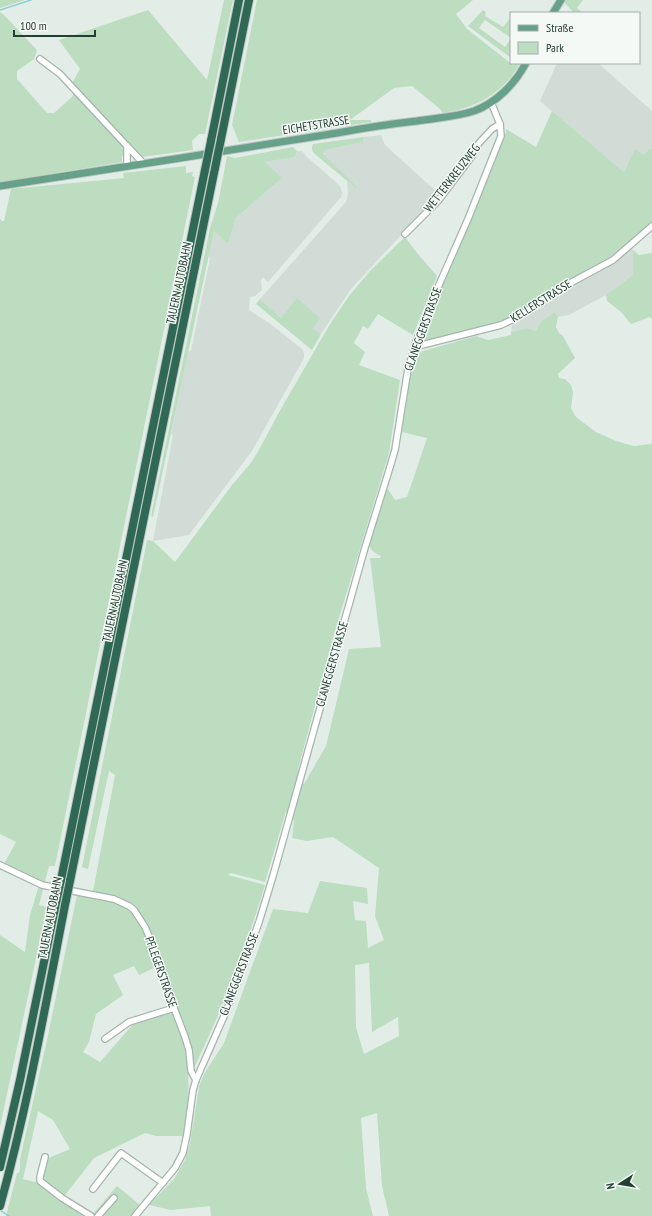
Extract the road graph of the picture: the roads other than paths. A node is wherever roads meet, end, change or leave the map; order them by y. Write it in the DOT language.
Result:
graph roads {
  1 [pos="239,0"];
  2 [pos="249,0"];
  3 [pos="561,0"];
  4 [pos="554,12"];
  5 [pos="40,59"];
  6 [pos="526,64"];
  7 [pos="492,102"];
  8 [pos="500,124"];
  9 [pos="127,146"];
  10 [pos="143,163"];
  11 [pos="127,166"];
  12 [pos="0,186"];
  13 [pos="652,226"];
  14 [pos="405,234"];
  15 [pos="416,342"];
  16 [pos="0,865"];
  17 [pos="174,1008"];
  18 [pos="106,1039"];
  19 [pos="196,1080"];
  20 [pos="45,1157"];
  21 [pos="0,1167"];
  22 [pos="163,1183"];
  23 [pos="94,1189"];
  24 [pos="114,1198"];
  25 [pos="0,1204"];
  26 [pos="91,1216"];
  27 [pos="98,1216"];
  28 [pos="135,1216"];
  1 -- 21 [label="highway, TAUERN AUTOBAHN, bridge"];
  2 -- 25 [label="highway, TAUERN AUTOBAHN, bridge"];
  3 -- 4 [label="main road"];
  5 -- 9 [label="street"];
  6 -- 7 [label="main road, EICHETSTRASSE"];
  7 -- 8 [label="street, GLANEGGERSTRASSE"];
  7 -- 10 [label="main road, EICHETSTRASSE"];
  8 -- 14 [label="street, WETTERKREUZWEG"];
  8 -- 15 [label="street, GLANEGGERSTRASSE"];
  9 -- 10 [label="street"];
  9 -- 11 [label="street"];
  10 -- 11 [label="main road, EICHETSTRASSE"];
  11 -- 12 [label="main road, EICHETSTRASSE"];
  13 -- 15 [label="street, KELLERSTRASSE"];
  15 -- 19 [label="street, GLANEGGERSTRASSE"];
  16 -- 17 [label="street, PFLEGERSTRASSE"];
  17 -- 18 [label="street"];
  17 -- 19 [label="street, PFLEGERSTRASSE"];
  19 -- 22 [label="street, GLANEGGERSTRASSE"];
  20 -- 26 [label="street"];
  22 -- 23 [label="street"];
  22 -- 28 [label="street, GLANEGGERSTRASSE"];
  24 -- 27 [label="street"];
}
